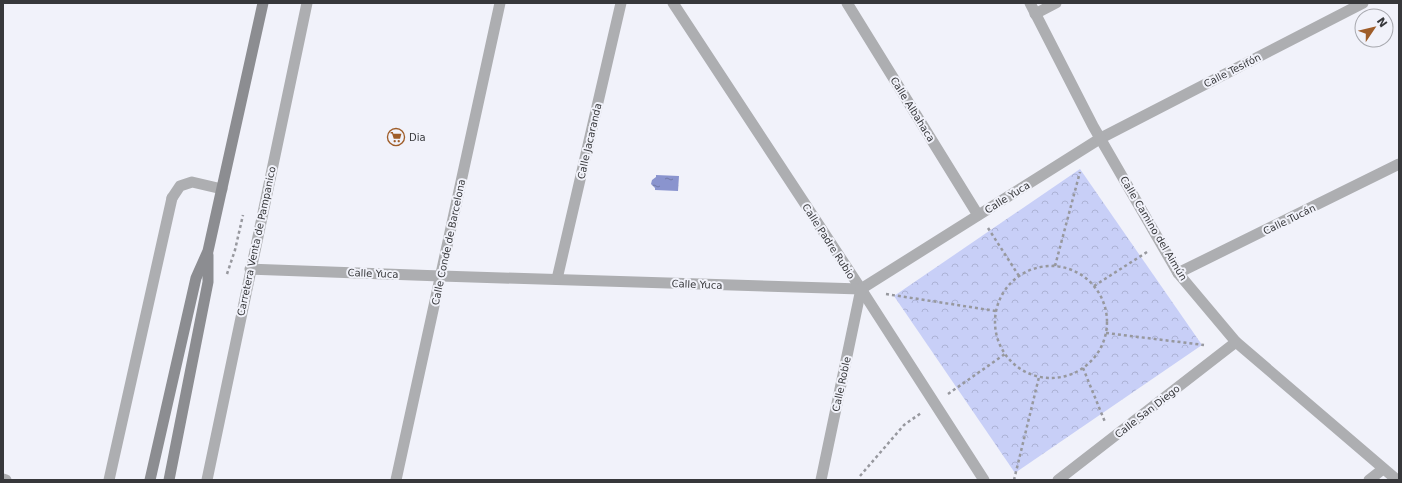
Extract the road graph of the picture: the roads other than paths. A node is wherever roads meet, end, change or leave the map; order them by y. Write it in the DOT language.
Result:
graph roads {
  1 [pos="263,3"];
  2 [pos="307,3"];
  3 [pos="500,3"];
  4 [pos="621,3"];
  5 [pos="673,3"];
  6 [pos="847,3"];
  7 [pos="1030,3"];
  8 [pos="1056,3"];
  9 [pos="1363,3"];
  10 [pos="1035,14"];
  11 [pos="1101,138"];
  12 [pos="1399,164"];
  13 [pos="222,189"];
  14 [pos="978,215"];
  15 [pos="208,251"];
  16 [pos="250,269"];
  17 [pos="1178,273"];
  18 [pos="441,276"];
  19 [pos="557,279"];
  20 [pos="861,289"];
  21 [pos="1236,342"];
  22 [pos="1383,469"];
  23 [pos="109,480"];
  24 [pos="150,480"];
  25 [pos="169,480"];
  26 [pos="207,480"];
  27 [pos="396,480"];
  28 [pos="821,480"];
  29 [pos="984,480"];
  30 [pos="1058,480"];
  31 [pos="1369,480"];
  32 [pos="1397,480"];
  1 -- 13 [label="main road"];
  2 -- 16 [label="street, Carretera Venta de Pampanico"];
  3 -- 18 [label="street, Calle Conde de Barcelona"];
  4 -- 19 [label="street, Calle Jacaranda"];
  5 -- 20 [label="street, Calle Padre Rubio"];
  6 -- 14 [label="street, Calle Albahaca"];
  7 -- 10 [label="street, Calle Camino del Aimún"];
  8 -- 10 [label="street"];
  9 -- 11 [label="street, Calle Tesifón"];
  10 -- 11 [label="street, Calle Camino del Aimún"];
  11 -- 14 [label="street, Calle Yuca"];
  11 -- 17 [label="street, Calle Camino del Aimún"];
  12 -- 17 [label="street, Calle Tucán"];
  13 -- 15 [label="main road"];
  13 -- 23 [label="street"];
  14 -- 20 [label="street, Calle Yuca"];
  15 -- 24 [label="main road"];
  15 -- 25 [label="main road"];
  16 -- 18 [label="street, Calle Yuca"];
  16 -- 26 [label="street, Carretera Venta de Pampanico"];
  17 -- 21 [label="street, Calle Camino del Aimún"];
  18 -- 19 [label="street, Calle Yuca"];
  18 -- 27 [label="street, Calle Conde de Barcelona"];
  19 -- 20 [label="street, Calle Yuca"];
  20 -- 28 [label="street, Calle Roble"];
  20 -- 29 [label="street, Calle Padre Rubio"];
  21 -- 22 [label="street, Calle Camino del Aimún"];
  21 -- 30 [label="street, Calle San Diego"];
  22 -- 31 [label="street"];
  22 -- 32 [label="street, Calle Camino del Aimún"];
}
